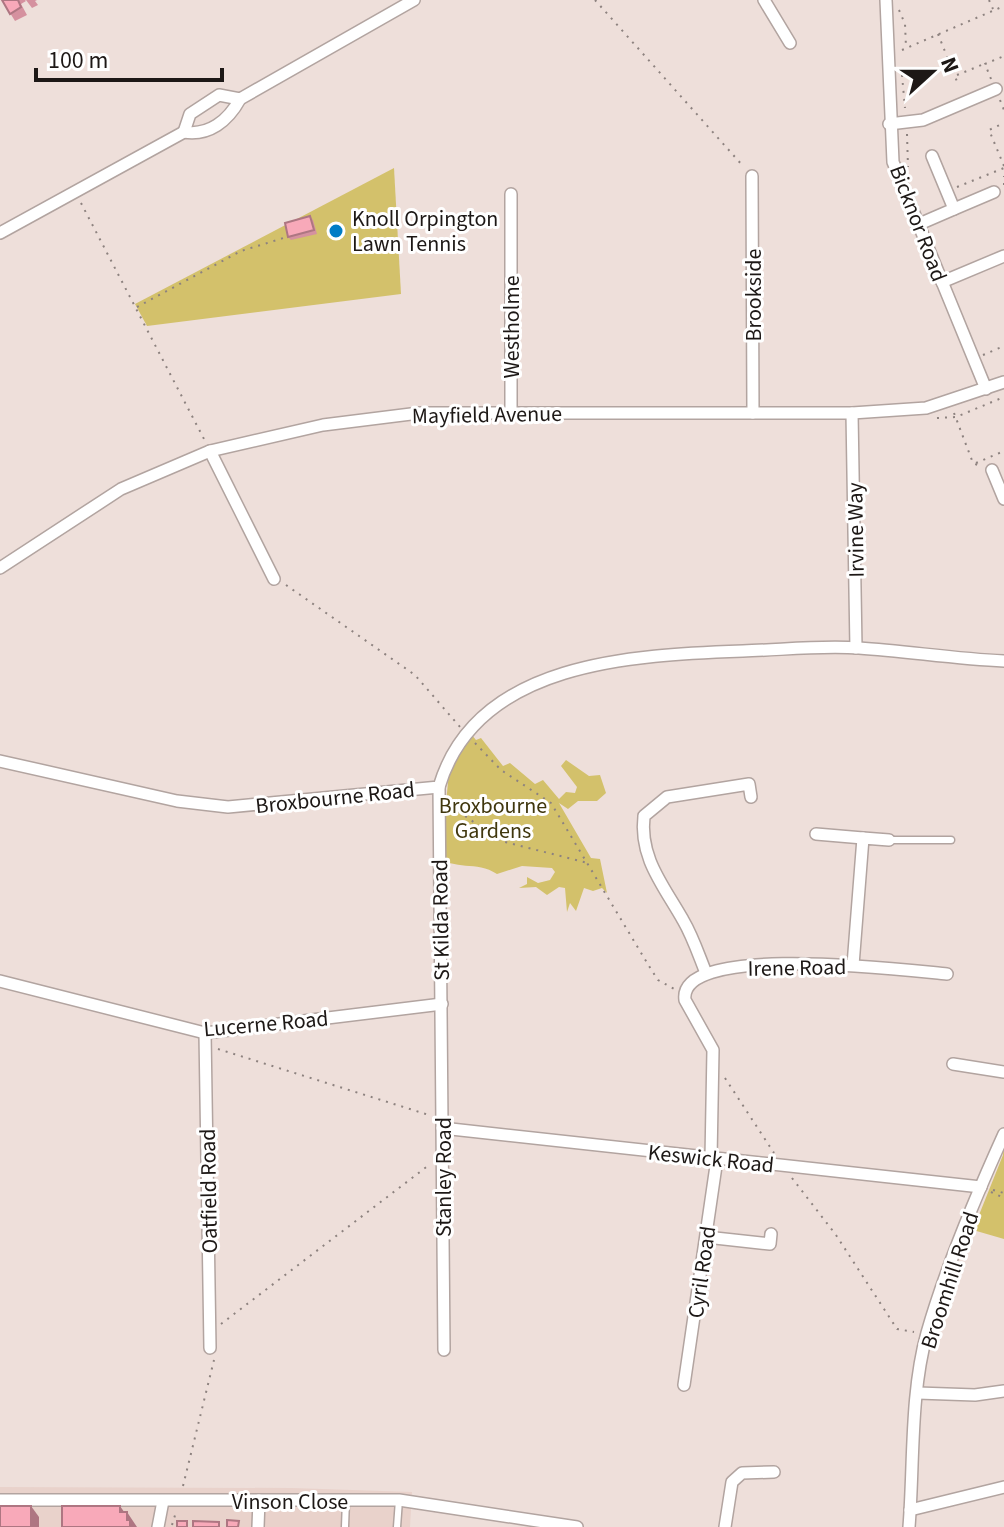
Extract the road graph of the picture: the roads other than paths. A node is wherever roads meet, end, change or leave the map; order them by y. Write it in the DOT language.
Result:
graph roads {
  1 [pos="414,0"];
  2 [pos="764,0"];
  3 [pos="891,2"];
  4 [pos="790,43"];
  5 [pos="996,89"];
  6 [pos="240,99"];
  7 [pos="889,124"];
  8 [pos="184,132"];
  9 [pos="932,156"];
  10 [pos="752,176"];
  11 [pos="999,188"];
  12 [pos="511,194"];
  13 [pos="954,209"];
  14 [pos="917,225"];
  15 [pos="0,233"];
  16 [pos="1004,256"];
  17 [pos="942,282"];
  18 [pos="1004,382"];
  19 [pos="986,389"];
  20 [pos="511,413"];
  21 [pos="753,413"];
  22 [pos="852,413"];
  23 [pos="210,451"];
  24 [pos="992,470"];
  25 [pos="1004,499"];
  26 [pos="0,568"];
  27 [pos="274,579"];
  28 [pos="856,648"];
  29 [pos="1004,661"];
  30 [pos="0,761"];
  31 [pos="439,787"];
  32 [pos="751,797"];
  33 [pos="816,834"];
  34 [pos="863,838"];
  35 [pos="889,840"];
  36 [pos="951,840"];
  37 [pos="853,965"];
  38 [pos="706,973"];
  39 [pos="947,974"];
  40 [pos="0,981"];
  41 [pos="442,1004"];
  42 [pos="205,1039"];
  43 [pos="953,1064"];
  44 [pos="1004,1072"];
  45 [pos="442,1124"];
  46 [pos="1004,1134"];
  47 [pos="714,1159"];
  48 [pos="981,1187"];
  49 [pos="771,1234"];
  50 [pos="706,1237"];
  51 [pos="210,1348"];
  52 [pos="444,1350"];
  53 [pos="684,1385"];
  54 [pos="1004,1391"];
  55 [pos="918,1393"];
  56 [pos="774,1472"];
  57 [pos="1004,1487"];
  58 [pos="0,1500"];
  59 [pos="259,1500"];
  60 [pos="346,1500"];
  61 [pos="399,1500"];
  62 [pos="163,1501"];
  63 [pos="910,1510"];
  64 [pos="158,1527"];
  65 [pos="258,1527"];
  66 [pos="345,1527"];
  67 [pos="397,1527"];
  68 [pos="577,1527"];
  69 [pos="725,1527"];
  70 [pos="909,1527"];
  1 -- 6 [label="street"];
  2 -- 4 [label="street"];
  3 -- 7 [label="street, Bicknor Road"];
  5 -- 7 [label="street"];
  6 -- 8 [label="street"];
  6 -- 8 [label="street"];
  7 -- 14 [label="street, Bicknor Road"];
  8 -- 15 [label="street"];
  9 -- 13 [label="street"];
  10 -- 21 [label="street, Brookside"];
  11 -- 13 [label="street"];
  12 -- 20 [label="street, Westholme"];
  13 -- 14 [label="street"];
  14 -- 17 [label="street, Bicknor Road"];
  16 -- 17 [label="street"];
  17 -- 19 [label="street, Bicknor Road"];
  18 -- 19 [label="street, Mayfield Avenue"];
  19 -- 22 [label="street, Mayfield Avenue"];
  20 -- 21 [label="street, Mayfield Avenue"];
  20 -- 23 [label="street, Mayfield Avenue"];
  21 -- 22 [label="street, Mayfield Avenue"];
  22 -- 28 [label="street, Irvine Way"];
  23 -- 26 [label="street, Mayfield Avenue"];
  23 -- 27 [label="street"];
  24 -- 25 [label="street"];
  28 -- 29 [label="street, Broxbourne Road"];
  28 -- 31 [label="street, Broxbourne Road"];
  30 -- 31 [label="street, Broxbourne Road"];
  31 -- 41 [label="street, St Kilda Road"];
  32 -- 38 [label="street"];
  33 -- 34 [label="street"];
  34 -- 35 [label="street"];
  34 -- 37 [label="street"];
  35 -- 36 [label="lane"];
  37 -- 38 [label="street, Irene Road"];
  37 -- 39 [label="street, Irene Road"];
  38 -- 47 [label="street"];
  40 -- 42 [label="street, Lucerne Road"];
  41 -- 42 [label="street, Lucerne Road"];
  41 -- 45 [label="street, Stanley Road"];
  42 -- 51 [label="street, Oatfield Road"];
  43 -- 44 [label="street"];
  45 -- 47 [label="street, Keswick Road"];
  45 -- 52 [label="street, Stanley Road"];
  46 -- 48 [label="street, Broomhill Road"];
  47 -- 48 [label="street, Keswick Road"];
  47 -- 50 [label="street, Cyril Road"];
  48 -- 55 [label="street, Broomhill Road"];
  49 -- 50 [label="street"];
  50 -- 53 [label="street, Cyril Road"];
  54 -- 55 [label="street"];
  55 -- 63 [label="street, Broomhill Road"];
  56 -- 69 [label="street"];
  57 -- 63 [label="street"];
  58 -- 62 [label="street, Vinson Close"];
  59 -- 60 [label="street, Vinson Close"];
  59 -- 62 [label="street, Vinson Close"];
  59 -- 65 [label="street"];
  60 -- 61 [label="street, Vinson Close"];
  60 -- 66 [label="lane"];
  61 -- 67 [label="lane"];
  61 -- 68 [label="street, Vinson Close"];
  62 -- 64 [label="street"];
  63 -- 70 [label="street, Broomhill Road"];
}
